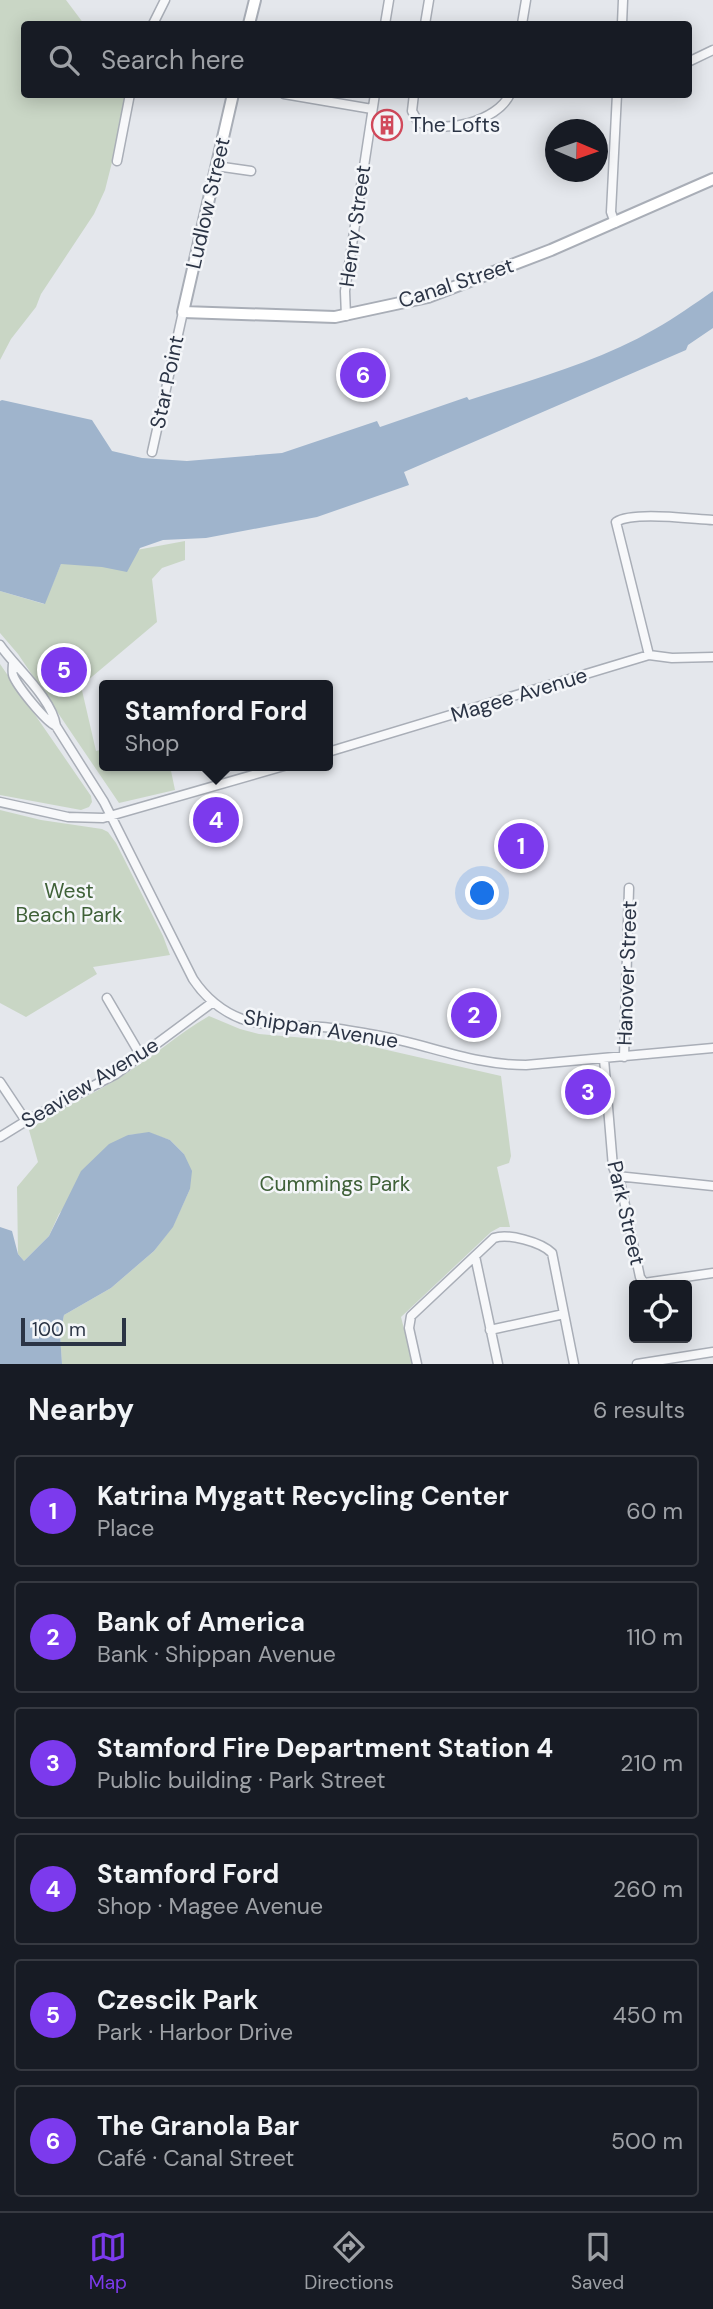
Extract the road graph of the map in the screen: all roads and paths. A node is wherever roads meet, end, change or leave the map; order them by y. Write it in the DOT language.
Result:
graph roads {
  1 [pos="165,0"];
  2 [pos="255,0"];
  3 [pos="389,0"];
  4 [pos="429,0"];
  5 [pos="526,0"];
  6 [pos="623,0"];
  7 [pos="154,21"];
  8 [pos="250,21"];
  9 [pos="386,21"];
  10 [pos="426,21"];
  11 [pos="522,21"];
  12 [pos="622,21"];
  13 [pos="713,50"];
  14 [pos="692,60"];
  15 [pos="129,98"];
  16 [pos="232,98"];
  17 [pos="307,98"];
  18 [pos="373,98"];
  19 [pos="414,98"];
  20 [pos="508,98"];
  21 [pos="617,98"];
  22 [pos="372,109"];
  23 [pos="117,161"];
  24 [pos="216,166"];
  25 [pos="251,171"];
  26 [pos="713,178"];
  27 [pos="615,223"];
  28 [pos="183,312"];
  29 [pos="346,316"];
  30 [pos="152,452"];
  31 [pos="713,520"];
  32 [pos="0,645"];
  33 [pos="649,655"];
  34 [pos="713,657"];
  35 [pos="333,750"];
  36 [pos="267,771"];
  37 [pos="0,802"];
  38 [pos="112,817"];
  39 [pos="629,888"];
  40 [pos="107,998"];
  41 [pos="213,1002"];
  42 [pos="713,1048"];
  43 [pos="141,1056"];
  44 [pos="624,1057"];
  45 [pos="604,1059"];
  46 [pos="0,1082"];
  47 [pos="26,1121"];
  48 [pos="0,1138"];
  49 [pos="617,1176"];
  50 [pos="713,1186"];
  51 [pos="475,1256"];
  52 [pos="713,1273"];
  53 [pos="564,1314"];
  54 [pos="490,1330"];
  55 [pos="713,1352"];
  56 [pos="664,1362"];
  57 [pos="417,1364"];
  58 [pos="498,1364"];
  59 [pos="574,1364"];
  60 [pos="637,1364"];
  1 -- 7 [label="street"];
  2 -- 8 [label="street"];
  3 -- 9 [label="street"];
  4 -- 10 [label="street"];
  5 -- 11 [label="street"];
  6 -- 12 [label="street"];
  13 -- 14 [label="street"];
  15 -- 23 [label="street"];
  16 -- 24 [label="street, Ludlow Street"];
  17 -- 22 [label="street"];
  18 -- 22 [label="street, Henry Street"];
  19 -- 20 [label="street"];
  21 -- 27 [label="street"];
  22 -- 29 [label="street, Henry Street"];
  24 -- 25 [label="street"];
  24 -- 28 [label="street, Ludlow Street"];
  26 -- 27 [label="street, Canal Street"];
  27 -- 29 [label="street, Canal Street"];
  28 -- 29 [label="street, Canal Street"];
  28 -- 30 [label="street, Star Point"];
  31 -- 33 [label="street"];
  32 -- 38 [label="street, Shippan Avenue"];
  33 -- 34 [label="street, Magee Avenue"];
  33 -- 35 [label="street, Magee Avenue"];
  36 -- 38 [label="street"];
  37 -- 38 [label="street"];
  38 -- 41 [label="street, Shippan Avenue"];
  39 -- 44 [label="street, Hanover Street"];
  40 -- 43 [label="street"];
  41 -- 43 [label="street, Seaview Avenue"];
  41 -- 45 [label="street, Shippan Avenue"];
  42 -- 44 [label="street, Shippan Avenue"];
  43 -- 47 [label="street, Seaview Avenue"];
  44 -- 45 [label="street, Shippan Avenue"];
  45 -- 49 [label="street, Park Street"];
  46 -- 47 [label="street"];
  47 -- 48 [label="street, Seaview Avenue"];
  49 -- 50 [label="street"];
  49 -- 52 [label="street, Park Street"];
  51 -- 53 [label="street"];
  51 -- 54 [label="street"];
  51 -- 57 [label="street"];
  53 -- 54 [label="street"];
  53 -- 59 [label="street"];
  54 -- 58 [label="street"];
  55 -- 56 [label="street"];
  56 -- 60 [label="street"];
}
